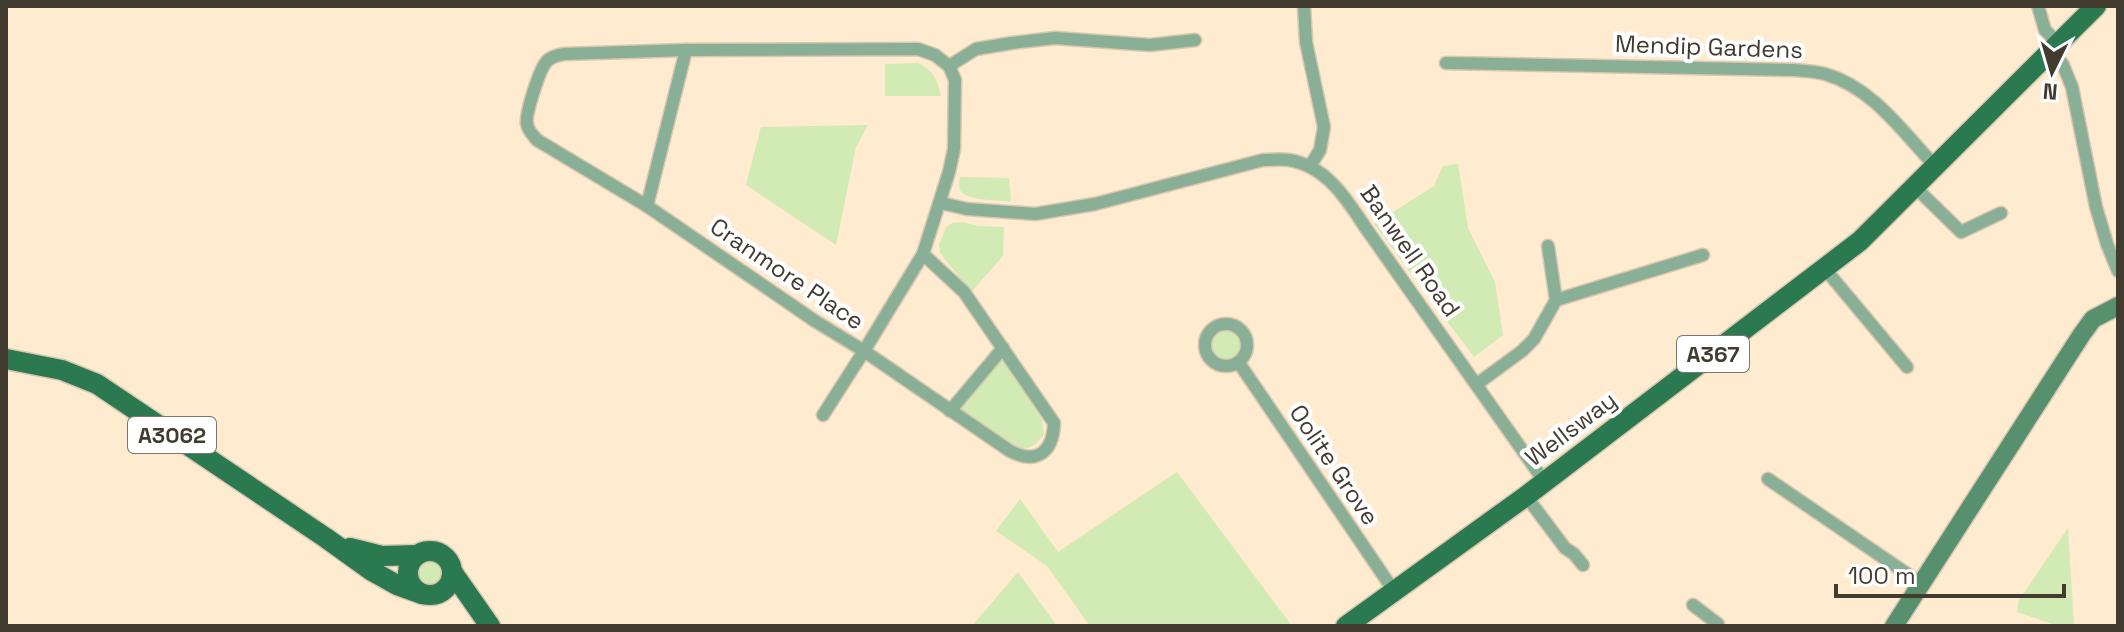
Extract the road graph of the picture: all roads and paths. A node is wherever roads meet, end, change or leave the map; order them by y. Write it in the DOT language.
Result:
graph roads {
  1 [pos="1304,6"];
  2 [pos="2038,6"];
  3 [pos="2096,6"];
  4 [pos="1195,40"];
  5 [pos="2055,46"];
  6 [pos="686,50"];
  7 [pos="1446,63"];
  8 [pos="949,66"];
  9 [pos="1310,166"];
  10 [pos="1935,166"];
  11 [pos="1915,187"];
  12 [pos="941,203"];
  13 [pos="647,206"];
  14 [pos="2001,213"];
  15 [pos="2112,242"];
  16 [pos="1548,246"];
  17 [pos="923,254"];
  18 [pos="1703,255"];
  19 [pos="1825,269"];
  20 [pos="2118,271"];
  21 [pos="1556,300"];
  22 [pos="2118,306"];
  23 [pos="1003,348"];
  24 [pos="864,351"];
  25 [pos="6,359"];
  26 [pos="1239,363"];
  27 [pos="1907,367"];
  28 [pos="1477,384"];
  29 [pos="950,411"];
  30 [pos="823,415"];
  31 [pos="1768,479"];
  32 [pos="1544,481"];
  33 [pos="1526,496"];
  34 [pos="326,538"];
  35 [pos="417,555"];
  36 [pos="1583,565"];
  37 [pos="453,573"];
  38 [pos="1922,584"];
  39 [pos="1394,591"];
  40 [pos="426,594"];
  41 [pos="1693,605"];
  42 [pos="1707,615"];
  43 [pos="1718,624"];
  44 [pos="482,626"];
  45 [pos="490,626"];
  46 [pos="1346,626"];
  47 [pos="1698,626"];
  48 [pos="1894,626"];
  1 -- 9 [label="street"];
  2 -- 5 [label="street"];
  3 -- 5 [label="main road, A367"];
  4 -- 8 [label="street"];
  5 -- 10 [label="main road, Wellsway / A367"];
  5 -- 15 [label="street"];
  6 -- 8 [label="street, Cranmore Place"];
  6 -- 13 [label="street"];
  6 -- 13 [label="street, Cranmore Place"];
  7 -- 10 [label="street, Mendip Gardens"];
  8 -- 12 [label="street, Cranmore Place"];
  9 -- 12 [label="street"];
  9 -- 28 [label="street, Banwell Road"];
  10 -- 11 [label="main road, Wellsway / A367"];
  11 -- 14 [label="street"];
  11 -- 19 [label="main road, Wellsway / A367"];
  12 -- 17 [label="street, Cranmore Place"];
  13 -- 24 [label="street, Cranmore Place"];
  15 -- 20 [label="street"];
  16 -- 21 [label="street"];
  17 -- 23 [label="street"];
  17 -- 24 [label="street, Cranmore Place"];
  18 -- 21 [label="street"];
  19 -- 27 [label="street"];
  19 -- 32 [label="main road, Wellsway / A367"];
  21 -- 28 [label="street"];
  22 -- 38 [label="street"];
  23 -- 29 [label="street"];
  23 -- 29 [label="street"];
  24 -- 29 [label="street"];
  24 -- 30 [label="street"];
  25 -- 34 [label="main road, A3062"];
  26 -- 39 [label="street, Oolite Grove"];
  28 -- 32 [label="street, Banwell Road"];
  31 -- 38 [label="street"];
  32 -- 33 [label="main road, Wellsway / A367"];
  33 -- 36 [label="street"];
  33 -- 39 [label="main road, Wellsway / A367"];
  34 -- 35 [label="main road, A3062"];
  34 -- 40 [label="main road, A3062"];
  35 -- 37 [label="main road"];
  35 -- 40 [label="main road"];
  37 -- 40 [label="main road"];
  37 -- 45 [label="main road"];
  38 -- 48 [label="street"];
  39 -- 46 [label="main road, Wellsway / A367"];
  40 -- 44 [label="main road, A3062"];
  41 -- 42 [label="street"];
  42 -- 43 [label="street"];
  42 -- 47 [label="street"];
}
